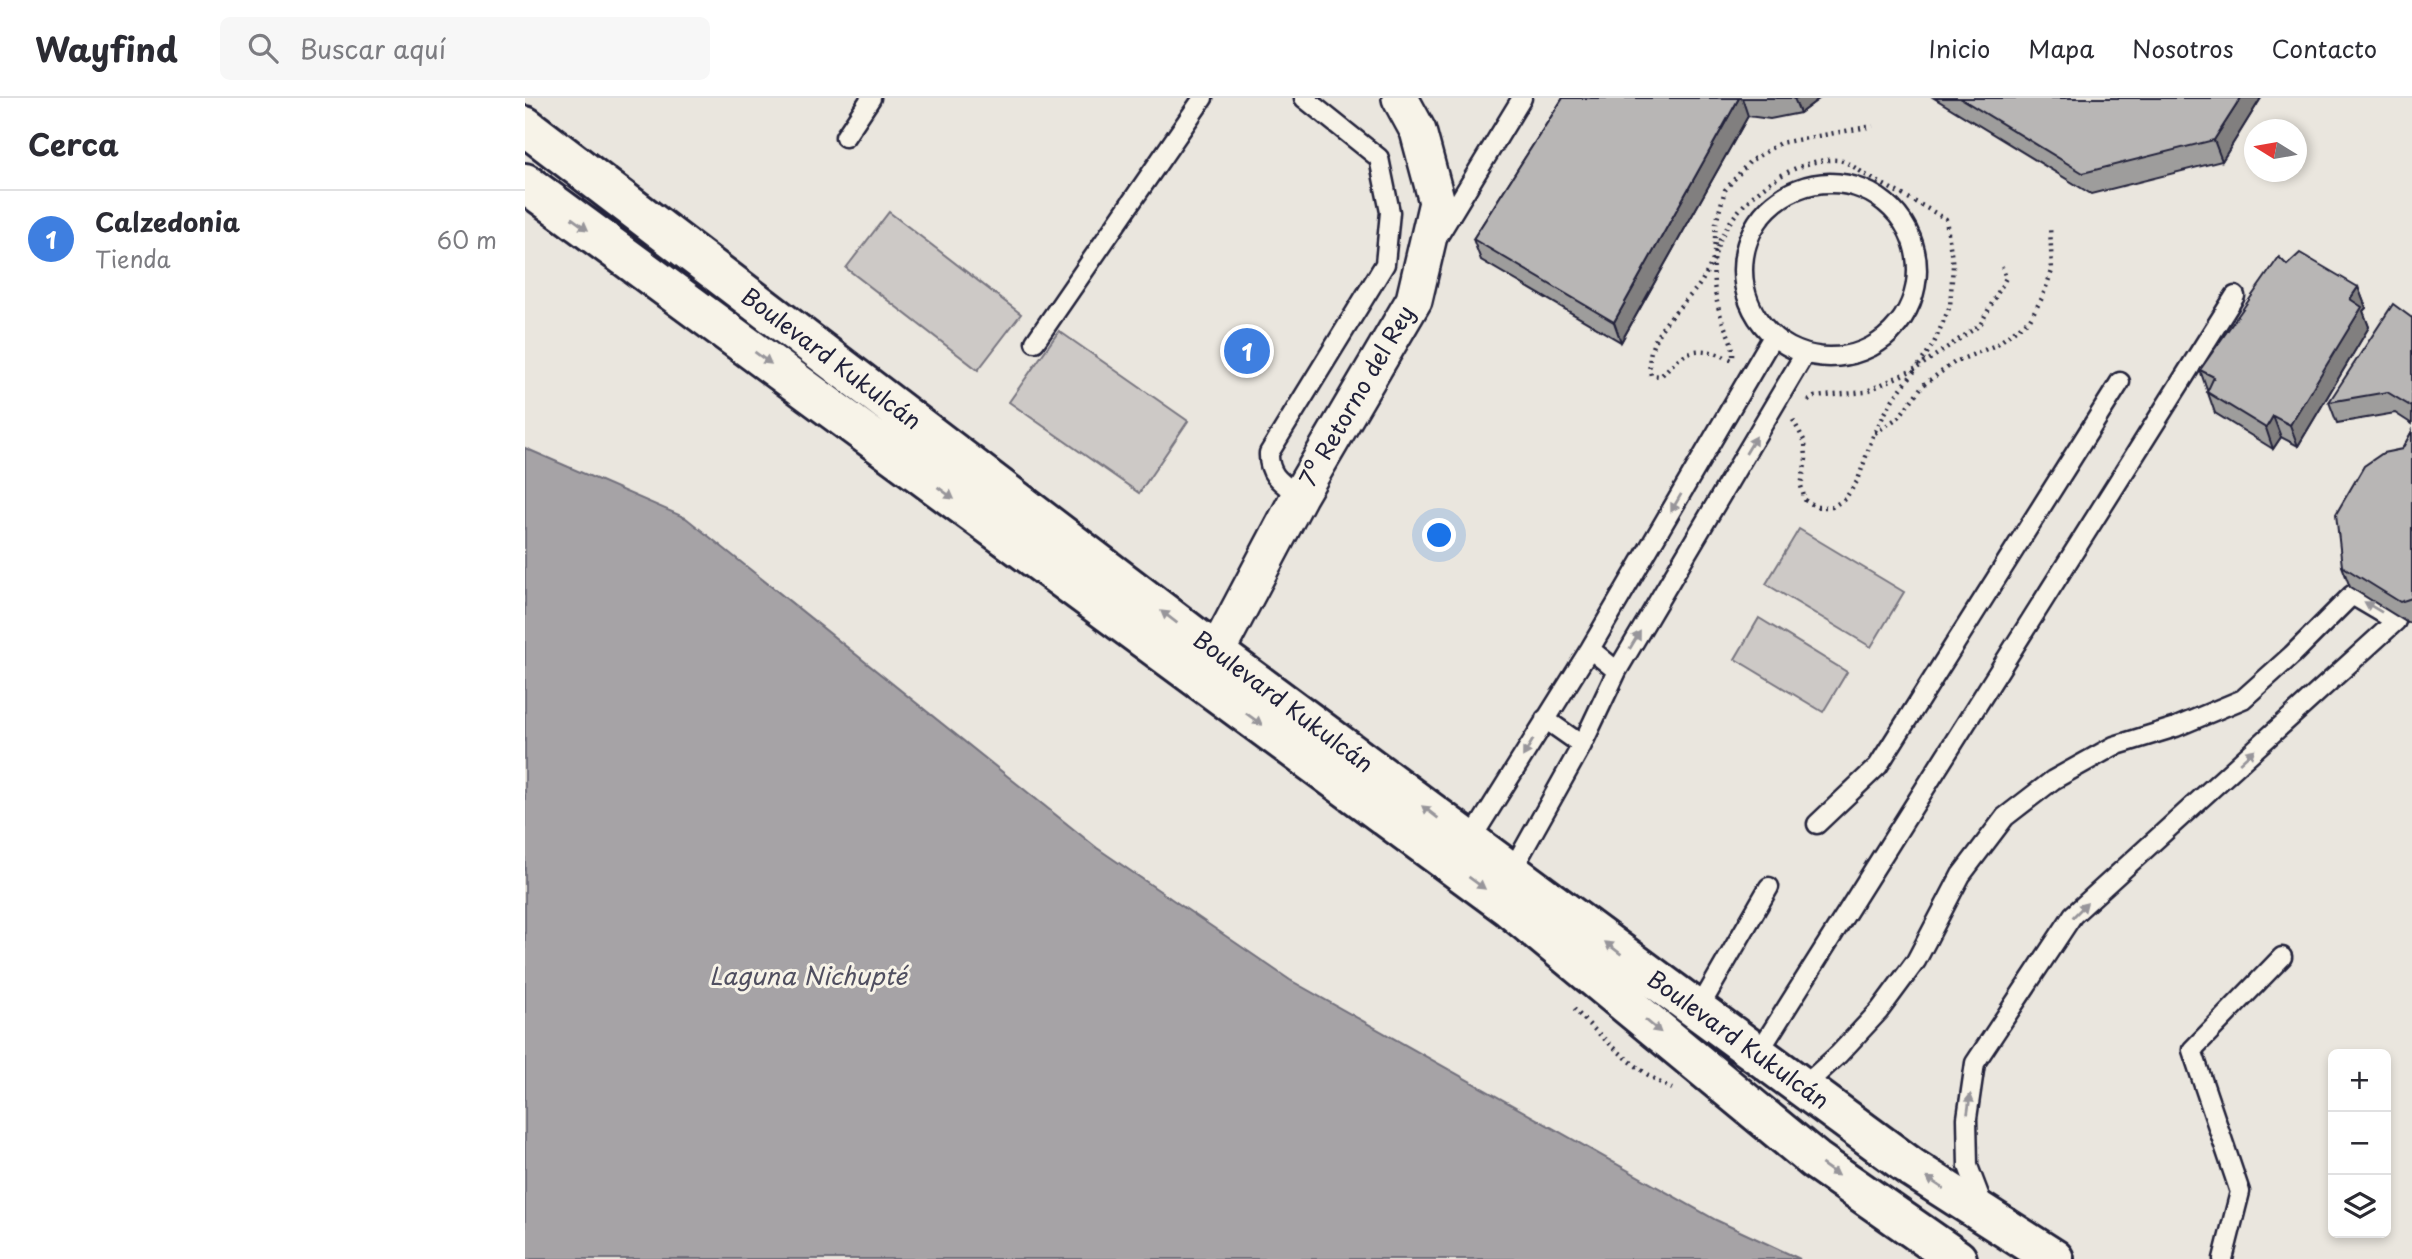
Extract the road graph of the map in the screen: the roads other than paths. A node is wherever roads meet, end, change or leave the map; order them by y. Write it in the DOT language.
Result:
graph roads {
  1 [pos="871,98"];
  2 [pos="1203,98"];
  3 [pos="1304,98"];
  4 [pos="1400,98"];
  5 [pos="1522,98"];
  6 [pos="525,126"];
  7 [pos="845,137"];
  8 [pos="525,183"];
  9 [pos="1423,261"];
  10 [pos="2235,296"];
  11 [pos="1772,338"];
  12 [pos="1035,342"];
  13 [pos="1804,355"];
  14 [pos="2120,382"];
  15 [pos="1299,496"];
  16 [pos="2404,623"];
  17 [pos="1590,649"];
  18 [pos="1207,666"];
  19 [pos="1617,671"];
  20 [pos="1545,719"];
  21 [pos="1582,745"];
  22 [pos="1818,824"];
  23 [pos="1470,841"];
  24 [pos="1511,872"];
  25 [pos="1769,887"];
  26 [pos="2282,957"];
  27 [pos="1698,1010"];
  28 [pos="1757,1055"];
  29 [pos="1802,1088"];
  30 [pos="1988,1218"];
  31 [pos="1957,1259"];
  32 [pos="2054,1259"];
  33 [pos="2223,1259"];
  1 -- 7 [label="lane"];
  2 -- 12 [label="lane"];
  3 -- 15 [label="lane"];
  4 -- 9 [label="street, 7º Retorno del Rey"];
  5 -- 9 [label="lane"];
  18 -- 6 [label="main road, Boulevard Kukulcán, one-way"];
  8 -- 18 [label="main road, Boulevard Kukulcán, one-way"];
  9 -- 15 [label="street, 7º Retorno del Rey"];
  10 -- 28 [label="lane"];
  11 -- 13 [label="lane"];
  11 -- 13 [label="lane"];
  11 -- 17 [label="lane, one-way"];
  19 -- 13 [label="lane, one-way"];
  14 -- 22 [label="lane"];
  15 -- 18 [label="street, 7º Retorno del Rey"];
  16 -- 29 [label="lane, one-way"];
  30 -- 16 [label="lane, one-way"];
  17 -- 19 [label="lane"];
  17 -- 20 [label="lane"];
  23 -- 18 [label="main road, Boulevard Kukulcán, one-way"];
  18 -- 31 [label="main road, Boulevard Kukulcán, one-way"];
  19 -- 21 [label="lane"];
  20 -- 21 [label="lane"];
  20 -- 23 [label="lane, one-way"];
  21 -- 24 [label="lane"];
  23 -- 24 [label="main road, Boulevard Kukulcán"];
  27 -- 24 [label="main road, Boulevard Kukulcán, one-way"];
  25 -- 27 [label="lane"];
  26 -- 33 [label="lane"];
  27 -- 28 [label="main road, Boulevard Kukulcán"];
  28 -- 29 [label="main road, Boulevard Kukulcán"];
  30 -- 29 [label="main road, Boulevard Kukulcán, one-way"];
  30 -- 32 [label="main road, Boulevard Kukulcán"];
}
